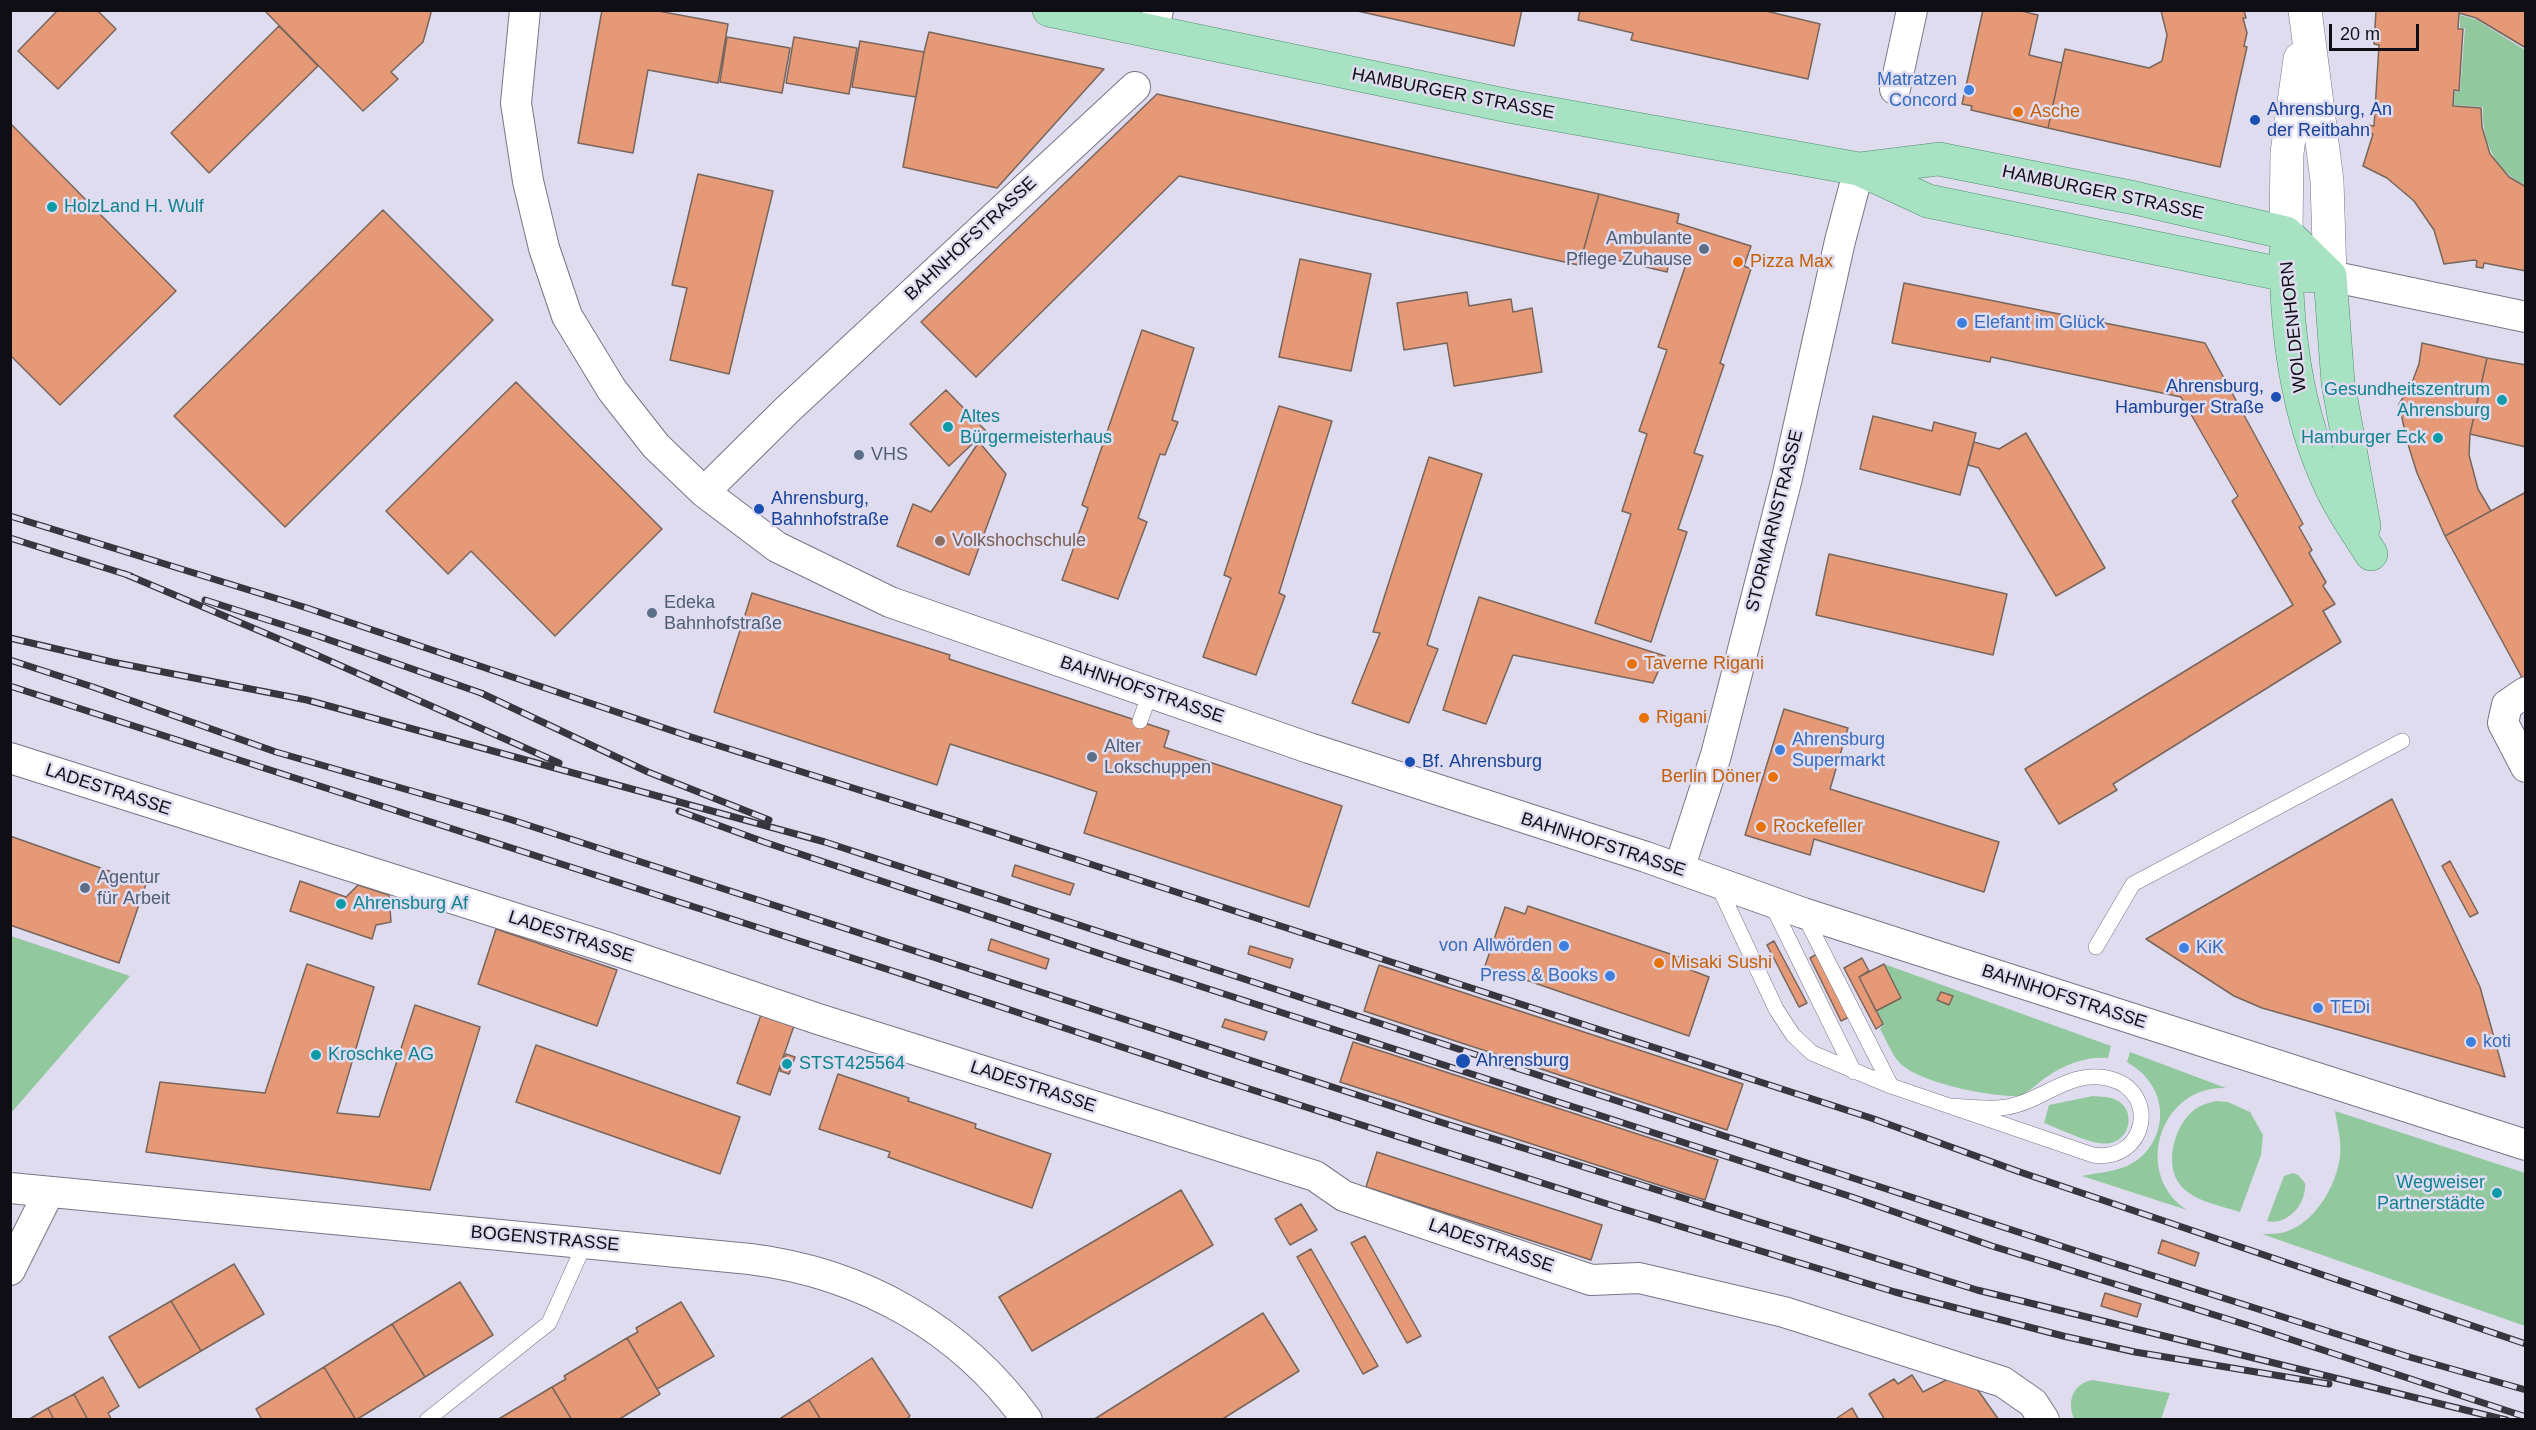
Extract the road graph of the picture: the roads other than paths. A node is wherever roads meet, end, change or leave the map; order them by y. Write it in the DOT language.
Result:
graph roads {
  1 [pos="525,10"];
  2 [pos="1049,10"];
  3 [pos="1912,10"];
  4 [pos="2305,18"];
  5 [pos="1156,21"];
  6 [pos="1135,87"];
  7 [pos="1895,89"];
  8 [pos="1859,169"];
  9 [pos="2286,233"];
  10 [pos="2286,275"];
  11 [pos="2330,276"];
  12 [pos="2526,318"];
  13 [pos="704,492"];
  14 [pos="1150,693"];
  15 [pos="2526,693"];
  16 [pos="1140,721"];
  17 [pos="2402,741"];
  18 [pos="10,758"];
  19 [pos="2526,767"];
  20 [pos="1679,869"];
  21 [pos="1717,883"];
  22 [pos="1770,901"];
  23 [pos="1803,913"];
  24 [pos="2096,947"];
  25 [pos="1854,1072"];
  26 [pos="1891,1086"];
  27 [pos="1952,1106"];
  28 [pos="2526,1145"];
  29 [pos="10,1188"];
  30 [pos="49,1192"];
  31 [pos="585,1243"];
  32 [pos="10,1270"];
  33 [pos="427,1419"];
  34 [pos="1027,1419"];
  35 [pos="2044,1419"];
  1 -- 13 [label="street, BAHNHOFSTRASSE"];
  2 -- 5 [label="main road, HAMBURGER STRASSE"];
  3 -- 7 [label="street"];
  4 -- 9 [label="street"];
  4 -- 11 [label="street"];
  5 -- 8 [label="main road, HAMBURGER STRASSE"];
  6 -- 13 [label="street, BAHNHOFSTRASSE"];
  8 -- 9 [label="main road, HAMBURGER STRASSE"];
  8 -- 10 [label="main road, HAMBURGER STRASSE"];
  8 -- 20 [label="street, STORMARNSTRASSE"];
  9 -- 10 [label="main road, WOLDENHORN"];
  9 -- 11 [label="main road"];
  10 -- 11 [label="main road, HAMBURGER STRASSE"];
  10 -- 11 [label="main road, WOLDENHORN"];
  11 -- 12 [label="street, HAMBURGER STRASSE"];
  13 -- 14 [label="street, BAHNHOFSTRASSE"];
  14 -- 16 [label="lane"];
  14 -- 20 [label="street, BAHNHOFSTRASSE"];
  15 -- 19 [label="street"];
  17 -- 24 [label="lane"];
  18 -- 35 [label="street, LADESTRASSE"];
  20 -- 21 [label="street, BAHNHOFSTRASSE"];
  21 -- 22 [label="street, BAHNHOFSTRASSE"];
  21 -- 25 [label="lane"];
  22 -- 23 [label="street, BAHNHOFSTRASSE"];
  22 -- 25 [label="lane"];
  23 -- 26 [label="lane"];
  23 -- 28 [label="street, BAHNHOFSTRASSE"];
  25 -- 26 [label="lane"];
  26 -- 27 [label="lane"];
  27 -- 27 [label="lane"];
  29 -- 30 [label="street, BOGENSTRASSE"];
  30 -- 31 [label="street, BOGENSTRASSE"];
  30 -- 32 [label="street"];
  31 -- 33 [label="lane"];
  31 -- 34 [label="street, BOGENSTRASSE"];
}
